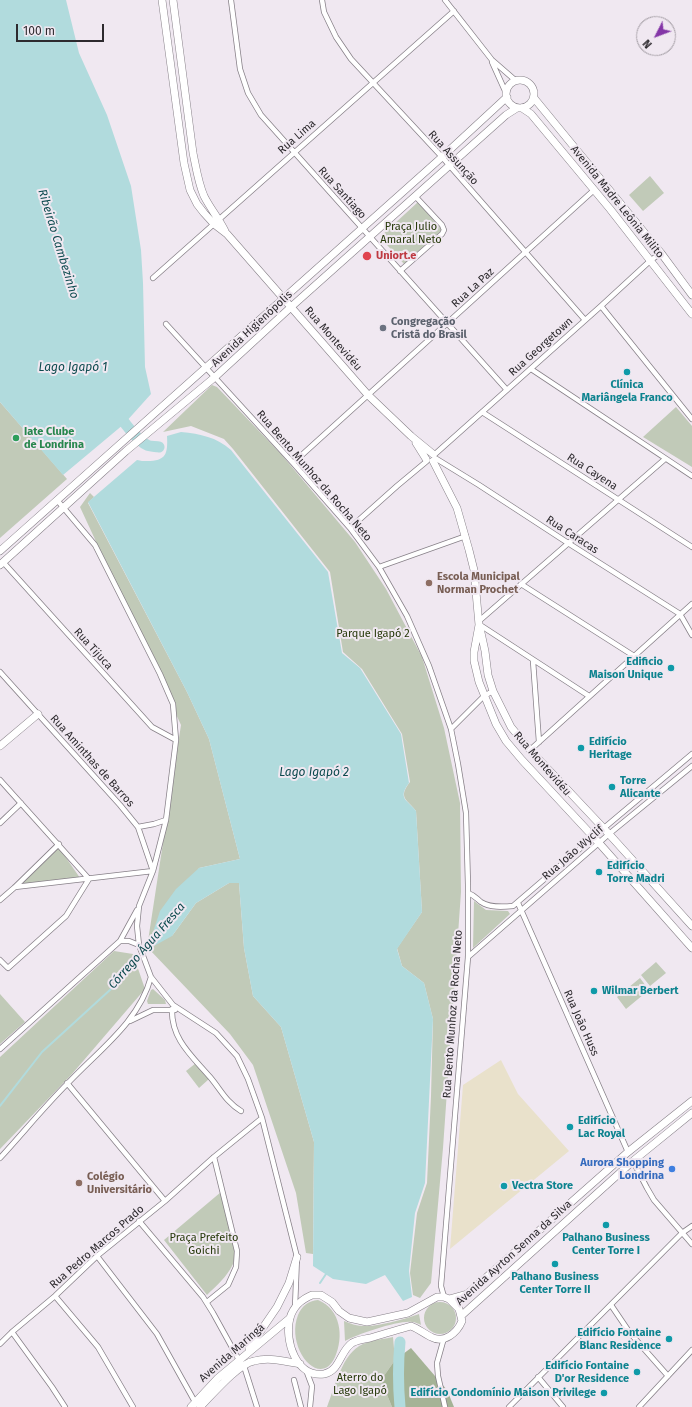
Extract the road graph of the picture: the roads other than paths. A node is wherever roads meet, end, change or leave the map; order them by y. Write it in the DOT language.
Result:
graph roads {
  1 [pos="162,0"];
  2 [pos="173,0"];
  3 [pos="232,0"];
  4 [pos="322,0"];
  5 [pos="445,0"];
  6 [pos="454,11"];
  7 [pos="181,60"];
  8 [pos="492,60"];
  9 [pos="170,61"];
  10 [pos="516,80"];
  11 [pos="372,83"];
  12 [pos="506,95"];
  13 [pos="534,98"];
  14 [pos="520,108"];
  15 [pos="293,152"];
  16 [pos="442,157"];
  17 [pos="449,166"];
  18 [pos="594,190"];
  19 [pos="205,196"];
  20 [pos="415,196"];
  21 [pos="196,201"];
  22 [pos="216,221"];
  23 [pos="362,229"];
  24 [pos="369,237"];
  25 [pos="526,253"];
  26 [pos="660,253"];
  27 [pos="651,260"];
  28 [pos="400,271"];
  29 [pos="153,278"];
  30 [pos="692,295"];
  31 [pos="284,298"];
  32 [pos="601,306"];
  33 [pos="291,307"];
  34 [pos="691,311"];
  35 [pos="585,320"];
  36 [pos="447,323"];
  37 [pos="166,324"];
  38 [pos="206,367"];
  39 [pos="531,369"];
  40 [pos="215,377"];
  41 [pos="507,390"];
  42 [pos="368,395"];
  43 [pos="482,412"];
  44 [pos="692,419"];
  45 [pos="431,458"];
  46 [pos="665,459"];
  47 [pos="293,463"];
  48 [pos="692,476"];
  49 [pos="57,500"];
  50 [pos="618,500"];
  51 [pos="64,508"];
  52 [pos="350,528"];
  53 [pos="466,536"];
  54 [pos="568,543"];
  55 [pos="692,547"];
  56 [pos="0,550"];
  57 [pos="2,563"];
  58 [pos="379,566"];
  59 [pos="521,584"];
  60 [pos="692,604"];
  61 [pos="680,614"];
  62 [pos="479,623"];
  63 [pos="692,634"];
  64 [pos="634,656"];
  65 [pos="533,661"];
  66 [pos="0,672"];
  67 [pos="493,692"];
  68 [pos="484,696"];
  69 [pos="589,696"];
  70 [pos="38,714"];
  71 [pos="451,730"];
  72 [pos="176,740"];
  73 [pos="539,742"];
  74 [pos="0,746"];
  75 [pos="530,750"];
  76 [pos="692,754"];
  77 [pos="692,766"];
  78 [pos="0,780"];
  79 [pos="21,804"];
  80 [pos="166,820"];
  81 [pos="0,823"];
  82 [pos="138,827"];
  83 [pos="604,828"];
  84 [pos="609,834"];
  85 [pos="593,837"];
  86 [pos="598,843"];
  87 [pos="59,844"];
  88 [pos="153,871"];
  89 [pos="89,879"];
  90 [pos="15,887"];
  91 [pos="468,893"];
  92 [pos="0,900"];
  93 [pos="518,903"];
  94 [pos="139,906"];
  95 [pos="521,910"];
  96 [pos="692,926"];
  97 [pos="689,940"];
  98 [pos="120,941"];
  99 [pos="139,946"];
  100 [pos="692,948"];
  101 [pos="468,957"];
  102 [pos="0,960"];
  103 [pos="151,977"];
  104 [pos="172,1009"];
  105 [pos="184,1012"];
  106 [pos="128,1022"];
  107 [pos="0,1049"];
  108 [pos="67,1083"];
  109 [pos="692,1101"];
  110 [pos="241,1111"];
  111 [pos="692,1113"];
  112 [pos="262,1118"];
  113 [pos="628,1152"];
  114 [pos="214,1157"];
  115 [pos="0,1158"];
  116 [pos="633,1161"];
  117 [pos="165,1201"];
  118 [pos="139,1221"];
  119 [pos="692,1226"];
  120 [pos="682,1233"];
  121 [pos="692,1244"];
  122 [pos="97,1256"];
  123 [pos="297,1257"];
  124 [pos="55,1296"];
  125 [pos="447,1298"];
  126 [pos="430,1301"];
  127 [pos="206,1302"];
  128 [pos="611,1305"];
  129 [pos="296,1307"];
  130 [pos="461,1316"];
  131 [pos="290,1318"];
  132 [pos="12,1332"];
  133 [pos="444,1338"];
  134 [pos="0,1344"];
  135 [pos="692,1350"];
  136 [pos="242,1360"];
  137 [pos="300,1364"];
  138 [pos="306,1370"];
  139 [pos="668,1376"];
  140 [pos="538,1377"];
  141 [pos="294,1380"];
  142 [pos="195,1405"];
  143 [pos="65,1407"];
  144 [pos="133,1407"];
  145 [pos="257,1407"];
  146 [pos="301,1407"];
  147 [pos="310,1407"];
  148 [pos="444,1407"];
  149 [pos="509,1407"];
  150 [pos="563,1407"];
  151 [pos="639,1407"];
  1 -- 9 [label="main road"];
  2 -- 7 [label="main road"];
  3 -- 15 [label="street, Rua Santiago"];
  4 -- 11 [label="street, Rua Assunção"];
  5 -- 6 [label="street"];
  6 -- 8 [label="street"];
  6 -- 11 [label="street, Rua Lima"];
  7 -- 9 [label="main road"];
  7 -- 19 [label="main road"];
  8 -- 10 [label="street"];
  8 -- 12 [label="street"];
  9 -- 21 [label="main road"];
  10 -- 12 [label="main road"];
  10 -- 13 [label="main road"];
  11 -- 15 [label="street, Rua Lima"];
  11 -- 16 [label="street, Rua Assunção"];
  12 -- 14 [label="main road"];
  12 -- 16 [label="main road, Avenida Higienópolis"];
  13 -- 14 [label="main road"];
  13 -- 26 [label="main road, Avenida Madre Leônia Milito"];
  14 -- 17 [label="main road, Avenida Higienópolis"];
  14 -- 18 [label="main road, Avenida Madre Leônia Milito"];
  15 -- 22 [label="street, Rua Lima"];
  15 -- 23 [label="street, Rua Santiago"];
  16 -- 17 [label="street, Rua Assunção"];
  16 -- 23 [label="main road, Avenida Higienópolis"];
  17 -- 20 [label="main road, Avenida Higienópolis"];
  17 -- 25 [label="street, Rua Assunção"];
  18 -- 25 [label="street, Rua La Paz"];
  18 -- 27 [label="main road, Avenida Madre Leônia Milito"];
  19 -- 21 [label="main road"];
  19 -- 22 [label="main road"];
  20 -- 24 [label="main road, Avenida Higienópolis"];
  20 -- 28 [label="street"];
  21 -- 22 [label="main road"];
  22 -- 29 [label="street, Rua Lima"];
  22 -- 31 [label="main road, Rua Montevidéu"];
  23 -- 24 [label="street, Rua Santiago"];
  23 -- 31 [label="main road, Avenida Higienópolis"];
  24 -- 28 [label="street, Rua Santiago"];
  24 -- 33 [label="main road, Avenida Higienópolis"];
  25 -- 35 [label="street, Rua Assunção"];
  25 -- 36 [label="street, Rua La Paz"];
  26 -- 27 [label="street, Rua Georgetown"];
  26 -- 30 [label="main road, Avenida Madre Leônia Milito"];
  27 -- 32 [label="street, Rua Georgetown"];
  27 -- 34 [label="main road, Avenida Madre Leônia Milito"];
  28 -- 36 [label="street, Rua Santiago"];
  31 -- 33 [label="main road, Rua Montevidéu"];
  31 -- 38 [label="main road, Avenida Higienópolis"];
  32 -- 35 [label="street, Rua Georgetown"];
  32 -- 44 [label="street"];
  33 -- 40 [label="main road, Avenida Higienópolis"];
  33 -- 42 [label="main road, Rua Montevidéu"];
  35 -- 39 [label="street, Rua Georgetown"];
  36 -- 41 [label="street, Rua Santiago"];
  36 -- 42 [label="street, Rua La Paz"];
  37 -- 38 [label="street"];
  38 -- 40 [label="street, Rua Bento Munhoz da Rocha Neto"];
  38 -- 49 [label="main road, Avenida Higienópolis"];
  39 -- 41 [label="street, Rua Georgetown"];
  39 -- 46 [label="street"];
  40 -- 47 [label="street, Rua Bento Munhoz da Rocha Neto"];
  40 -- 51 [label="main road, Avenida Higienópolis"];
  41 -- 43 [label="street, Rua Georgetown"];
  42 -- 45 [label="main road, Rua Montevidéu"];
  42 -- 47 [label="street, Rua La Paz"];
  43 -- 45 [label="street, Rua Georgetown"];
  43 -- 50 [label="street, Rua Cayena"];
  45 -- 52 [label="street, Rua Georgetown"];
  45 -- 53 [label="main road, Rua Montevidéu"];
  45 -- 54 [label="street, Rua Caracas"];
  46 -- 48 [label="street"];
  46 -- 50 [label="street"];
  47 -- 52 [label="street, Rua Bento Munhoz da Rocha Neto"];
  49 -- 51 [label="street"];
  49 -- 56 [label="main road, Avenida Higienópolis"];
  50 -- 54 [label="street"];
  50 -- 55 [label="street, Rua Cayena"];
  51 -- 57 [label="main road, Avenida Higienópolis"];
  51 -- 72 [label="street"];
  52 -- 58 [label="street, Rua Bento Munhoz da Rocha Neto"];
  53 -- 58 [label="street"];
  53 -- 62 [label="main road, Rua Montevidéu"];
  54 -- 59 [label="street"];
  54 -- 61 [label="street, Rua Caracas"];
  57 -- 72 [label="street, Rua Tijuca"];
  58 -- 71 [label="street, Rua Bento Munhoz da Rocha Neto"];
  59 -- 62 [label="street"];
  59 -- 64 [label="street"];
  60 -- 61 [label="street"];
  61 -- 63 [label="street, Rua Caracas"];
  61 -- 64 [label="street"];
  62 -- 65 [label="street"];
  62 -- 67 [label="main road"];
  62 -- 68 [label="main road, Rua Montevidéu"];
  64 -- 69 [label="street"];
  65 -- 69 [label="street"];
  65 -- 73 [label="street"];
  66 -- 70 [label="street, Rua Aminthas de Barros"];
  67 -- 68 [label="street"];
  67 -- 75 [label="main road"];
  68 -- 71 [label="street"];
  68 -- 85 [label="main road, Rua Montevidéu"];
  69 -- 73 [label="street"];
  70 -- 74 [label="main road"];
  70 -- 82 [label="street, Rua Aminthas de Barros"];
  71 -- 91 [label="street, Rua Bento Munhoz da Rocha Neto"];
  72 -- 80 [label="street"];
  73 -- 75 [label="street"];
  75 -- 83 [label="main road"];
  76 -- 83 [label="street, Rua João Wyclif"];
  77 -- 84 [label="street, Rua João Wyclif"];
  78 -- 79 [label="street"];
  79 -- 81 [label="street"];
  79 -- 87 [label="street"];
  80 -- 82 [label="street"];
  80 -- 88 [label="street"];
  82 -- 88 [label="street, Rua Aminthas de Barros"];
  83 -- 84 [label="main road"];
  83 -- 85 [label="street, Rua João Wyclif"];
  84 -- 86 [label="street, Rua João Wyclif"];
  84 -- 96 [label="main road"];
  85 -- 86 [label="main road, Rua Montevidéu"];
  85 -- 93 [label="street, Rua João Wyclif"];
  86 -- 95 [label="street, Rua João Wyclif"];
  86 -- 97 [label="main road, Rua Montevidéu"];
  87 -- 89 [label="street"];
  87 -- 90 [label="street"];
  88 -- 89 [label="street"];
  88 -- 94 [label="street"];
  89 -- 90 [label="street"];
  89 -- 102 [label="street"];
  90 -- 92 [label="street"];
  91 -- 93 [label="street"];
  91 -- 101 [label="street, Rua Bento Munhoz da Rocha Neto"];
  93 -- 95 [label="street, Rua João Huss"];
  94 -- 98 [label="street"];
  94 -- 99 [label="street"];
  95 -- 101 [label="street, Rua João Wyclif"];
  95 -- 113 [label="street, Rua João Huss"];
  97 -- 100 [label="main road, Rua Montevidéu"];
  98 -- 99 [label="street"];
  98 -- 107 [label="street"];
  99 -- 103 [label="street"];
  101 -- 125 [label="street, Rua Bento Munhoz da Rocha Neto"];
  103 -- 105 [label="street"];
  103 -- 106 [label="street"];
  104 -- 105 [label="street"];
  104 -- 106 [label="street"];
  104 -- 110 [label="street"];
  105 -- 112 [label="street"];
  106 -- 108 [label="street"];
  108 -- 115 [label="street"];
  108 -- 117 [label="street"];
  109 -- 113 [label="main road, Avenida Ayrton Senna da Silva"];
  111 -- 116 [label="main road, Avenida Ayrton Senna da Silva"];
  112 -- 114 [label="street, Rua Pedro Marcos Prado"];
  112 -- 123 [label="street"];
  113 -- 125 [label="main road, Avenida Ayrton Senna da Silva"];
  114 -- 117 [label="street, Rua Pedro Marcos Prado"];
  114 -- 127 [label="street"];
  116 -- 120 [label="street"];
  116 -- 130 [label="main road, Avenida Ayrton Senna da Silva"];
  117 -- 118 [label="street, Rua Pedro Marcos Prado"];
  118 -- 122 [label="street, Rua Pedro Marcos Prado"];
  118 -- 127 [label="street"];
  119 -- 120 [label="street"];
  120 -- 121 [label="street"];
  120 -- 128 [label="street"];
  122 -- 124 [label="street, Rua Pedro Marcos Prado"];
  122 -- 142 [label="street"];
  123 -- 129 [label="street"];
  123 -- 136 [label="main road"];
  124 -- 132 [label="street, Rua Pedro Marcos Prado"];
  124 -- 144 [label="street"];
  125 -- 126 [label="main road, Avenida Ayrton Senna da Silva"];
  125 -- 130 [label="main road"];
  126 -- 129 [label="main road, Avenida Maringá"];
  127 -- 136 [label="street"];
  128 -- 139 [label="street"];
  128 -- 140 [label="street"];
  129 -- 131 [label="main road, Avenida Maringá"];
  130 -- 133 [label="main road"];
  131 -- 136 [label="main road, Avenida Maringá"];
  131 -- 137 [label="main road, Avenida Maringá"];
  132 -- 134 [label="street, Rua Pedro Marcos Prado"];
  132 -- 143 [label="street"];
  133 -- 138 [label="main road"];
  133 -- 148 [label="street"];
  135 -- 139 [label="street"];
  136 -- 137 [label="main road, Avenida Maringá"];
  136 -- 142 [label="main road, Avenida Maringá"];
  136 -- 145 [label="street"];
  137 -- 138 [label="main road, Avenida Maringá"];
  138 -- 147 [label="street"];
  139 -- 151 [label="street"];
  140 -- 149 [label="street"];
  140 -- 150 [label="street"];
  141 -- 146 [label="street"];
}
